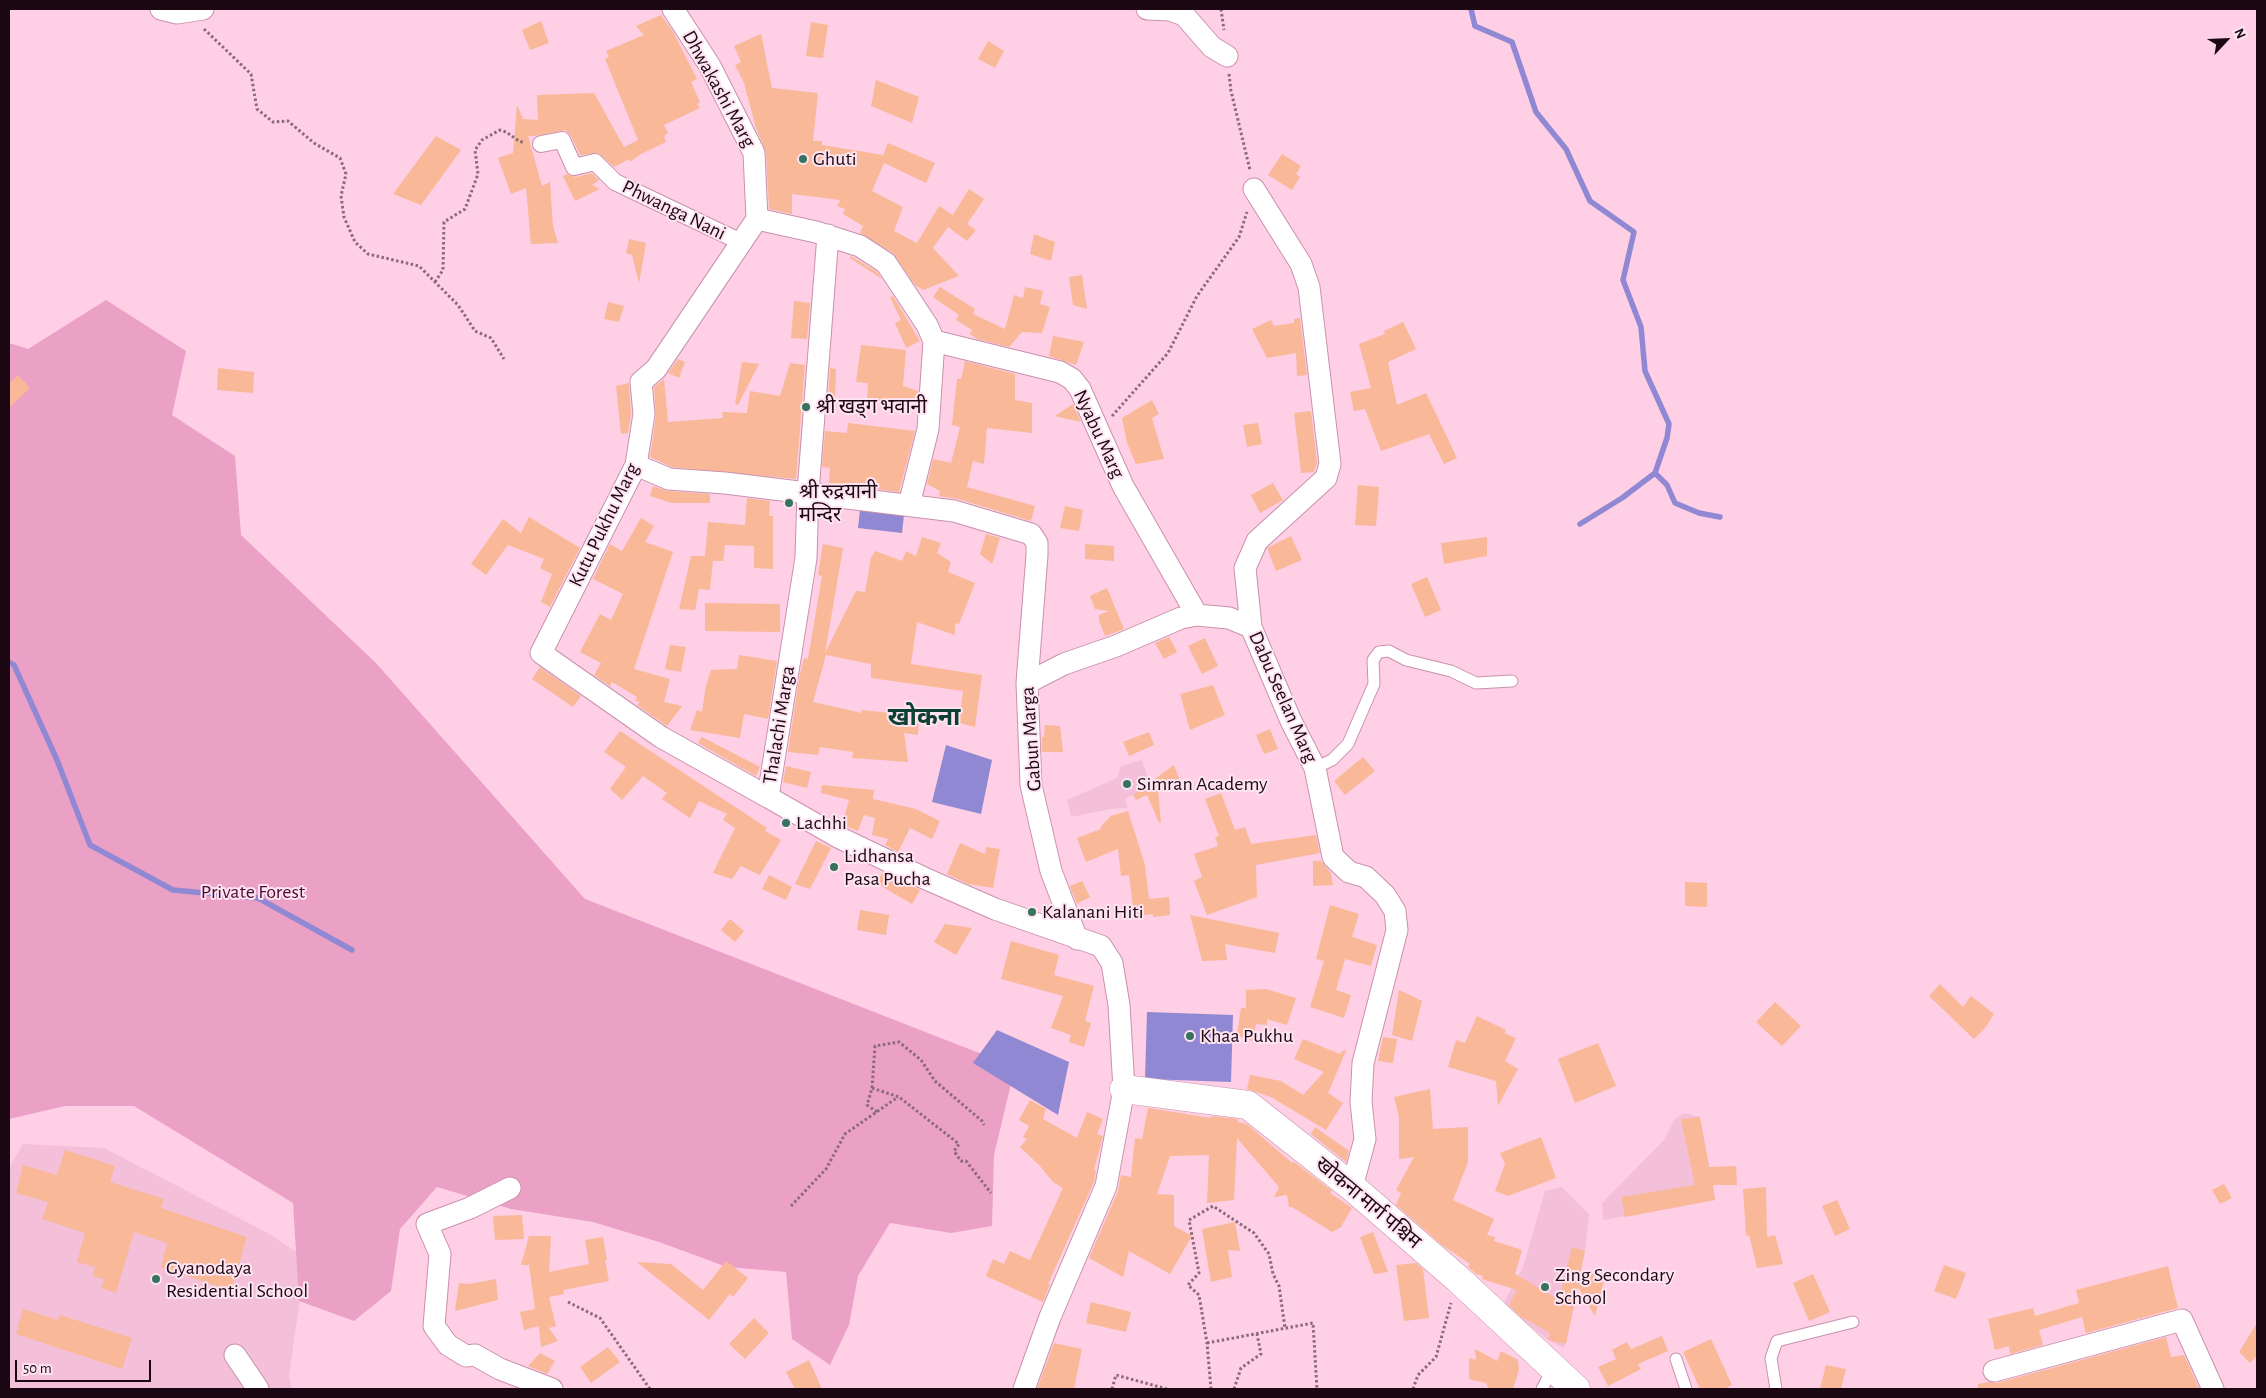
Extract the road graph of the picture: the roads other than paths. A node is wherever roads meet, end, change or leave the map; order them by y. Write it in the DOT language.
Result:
graph roads {
  1 [pos="161,9"];
  2 [pos="673,9"];
  3 [pos="1147,9"];
  4 [pos="198,10"];
  5 [pos="1227,56"];
  6 [pos="541,144"];
  7 [pos="1254,189"];
  8 [pos="757,219"];
  9 [pos="828,236"];
  10 [pos="741,242"];
  11 [pos="934,341"];
  12 [pos="636,465"];
  13 [pos="808,492"];
  14 [pos="909,505"];
  15 [pos="1197,615"];
  16 [pos="1250,627"];
  17 [pos="1512,681"];
  18 [pos="1027,683"];
  19 [pos="1314,768"];
  20 [pos="768,797"];
  21 [pos="1077,939"];
  22 [pos="1124,1089"];
  23 [pos="1352,1187"];
  24 [pos="510,1188"];
  25 [pos="1853,1322"];
  26 [pos="235,1355"];
  27 [pos="1676,1359"];
  28 [pos="1994,1371"];
  29 [pos="1548,1379"];
  30 [pos="258,1389"];
  31 [pos="552,1389"];
  32 [pos="1024,1389"];
  33 [pos="1576,1389"];
  34 [pos="1686,1389"];
  35 [pos="1776,1389"];
  36 [pos="2213,1389"];
  1 -- 4 [label="street"];
  2 -- 8 [label="street, Dhwakashi Marg"];
  3 -- 5 [label="street"];
  6 -- 10 [label="street, Phwanga Nani"];
  7 -- 16 [label="street, Dabu Seelan Marg"];
  8 -- 9 [label="street"];
  8 -- 10 [label="street, Kutu Pukhu Marg"];
  9 -- 11 [label="street"];
  9 -- 13 [label="street, Thalachi Marga"];
  10 -- 12 [label="street, Kutu Pukhu Marg"];
  11 -- 14 [label="street"];
  11 -- 15 [label="street, Nyabu Marg"];
  12 -- 13 [label="street"];
  12 -- 20 [label="street, Kutu Pukhu Marg"];
  13 -- 14 [label="street"];
  13 -- 20 [label="street, Thalachi Marga"];
  14 -- 18 [label="street, Gabun Marga"];
  15 -- 16 [label="street"];
  15 -- 18 [label="street"];
  16 -- 19 [label="street, Dabu Seelan Marg"];
  17 -- 19 [label="lane"];
  18 -- 21 [label="street, Gabun Marga"];
  19 -- 23 [label="street, Dabu Seelan Marg"];
  20 -- 21 [label="street, Thalachi Marga"];
  21 -- 22 [label="street, Thalachi Marga"];
  22 -- 23 [label="street, खोकना मार्ग पश्चिम"];
  22 -- 32 [label="street, Thalachi Marga"];
  23 -- 29 [label="street, खोकना मार्ग पश्चिम"];
  24 -- 31 [label="street"];
  25 -- 35 [label="lane"];
  26 -- 30 [label="street"];
  27 -- 34 [label="lane"];
  28 -- 36 [label="street"];
  29 -- 33 [label="street, खोकना मार्ग पश्चिम"];
}
